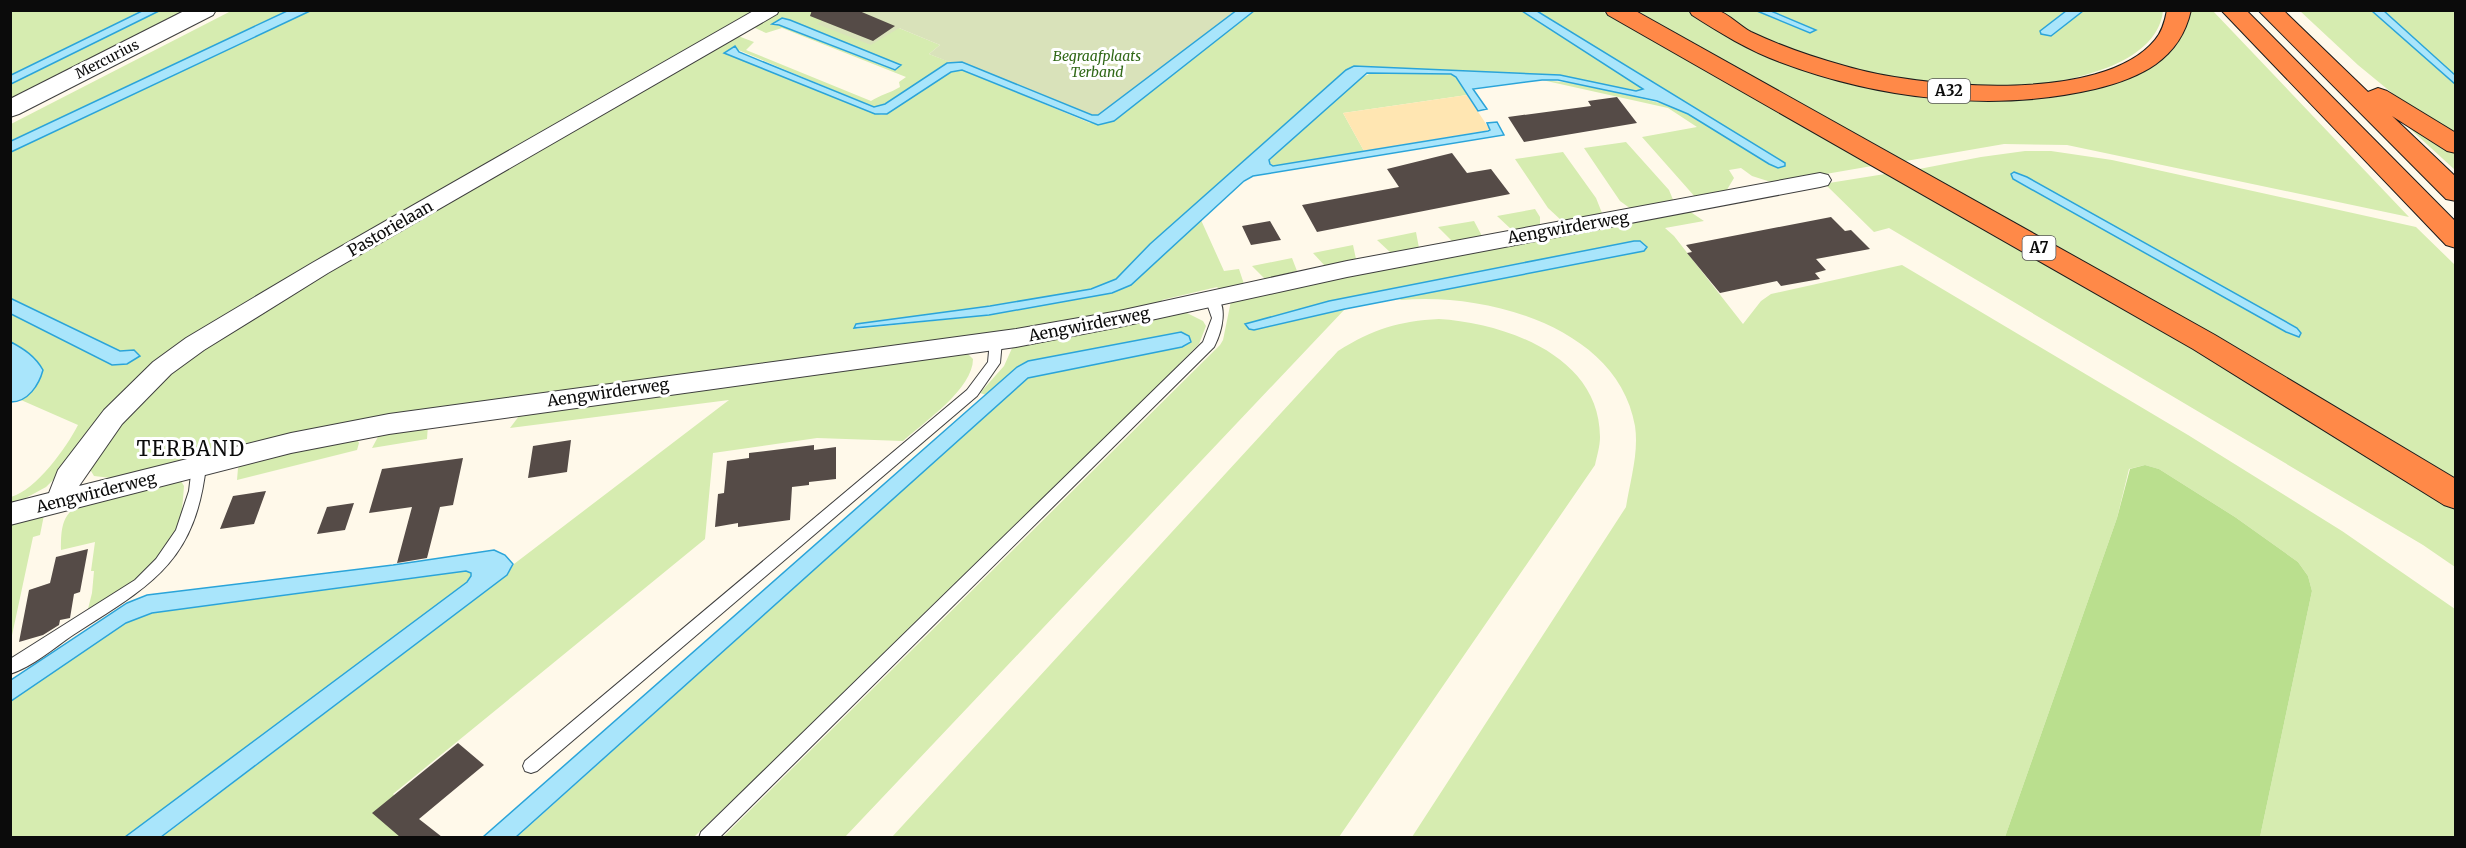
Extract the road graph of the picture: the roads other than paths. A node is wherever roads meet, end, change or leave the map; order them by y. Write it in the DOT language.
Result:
graph roads {
  1 [pos="205,10"];
  2 [pos="770,10"];
  3 [pos="1616,10"];
  4 [pos="1700,10"];
  5 [pos="2179,10"];
  6 [pos="2232,10"];
  7 [pos="2269,10"];
  8 [pos="2307,48"];
  9 [pos="10,109"];
  10 [pos="2456,145"];
  11 [pos="1820,180"];
  12 [pos="2456,193"];
  13 [pos="2456,239"];
  14 [pos="1211,298"];
  15 [pos="996,341"];
  16 [pos="199,466"];
  17 [pos="2456,496"];
  18 [pos="60,502"];
  19 [pos="10,514"];
  20 [pos="10,669"];
  21 [pos="531,766"];
  22 [pos="706,837"];
  1 -- 9 [label="street, Mercurius"];
  2 -- 18 [label="street, Pastorielaan"];
  3 -- 17 [label="highway, A7"];
  4 -- 5 [label="highway, A32"];
  6 -- 13 [label="highway"];
  7 -- 8 [label="highway"];
  8 -- 10 [label="highway"];
  8 -- 12 [label="highway"];
  11 -- 14 [label="street, Aengwirderweg"];
  14 -- 15 [label="street, Aengwirderweg"];
  14 -- 22 [label="lane"];
  15 -- 16 [label="street, Aengwirderweg"];
  15 -- 21 [label="lane"];
  16 -- 18 [label="street, Aengwirderweg"];
  16 -- 20 [label="lane"];
  18 -- 19 [label="street, Aengwirderweg"];
}
